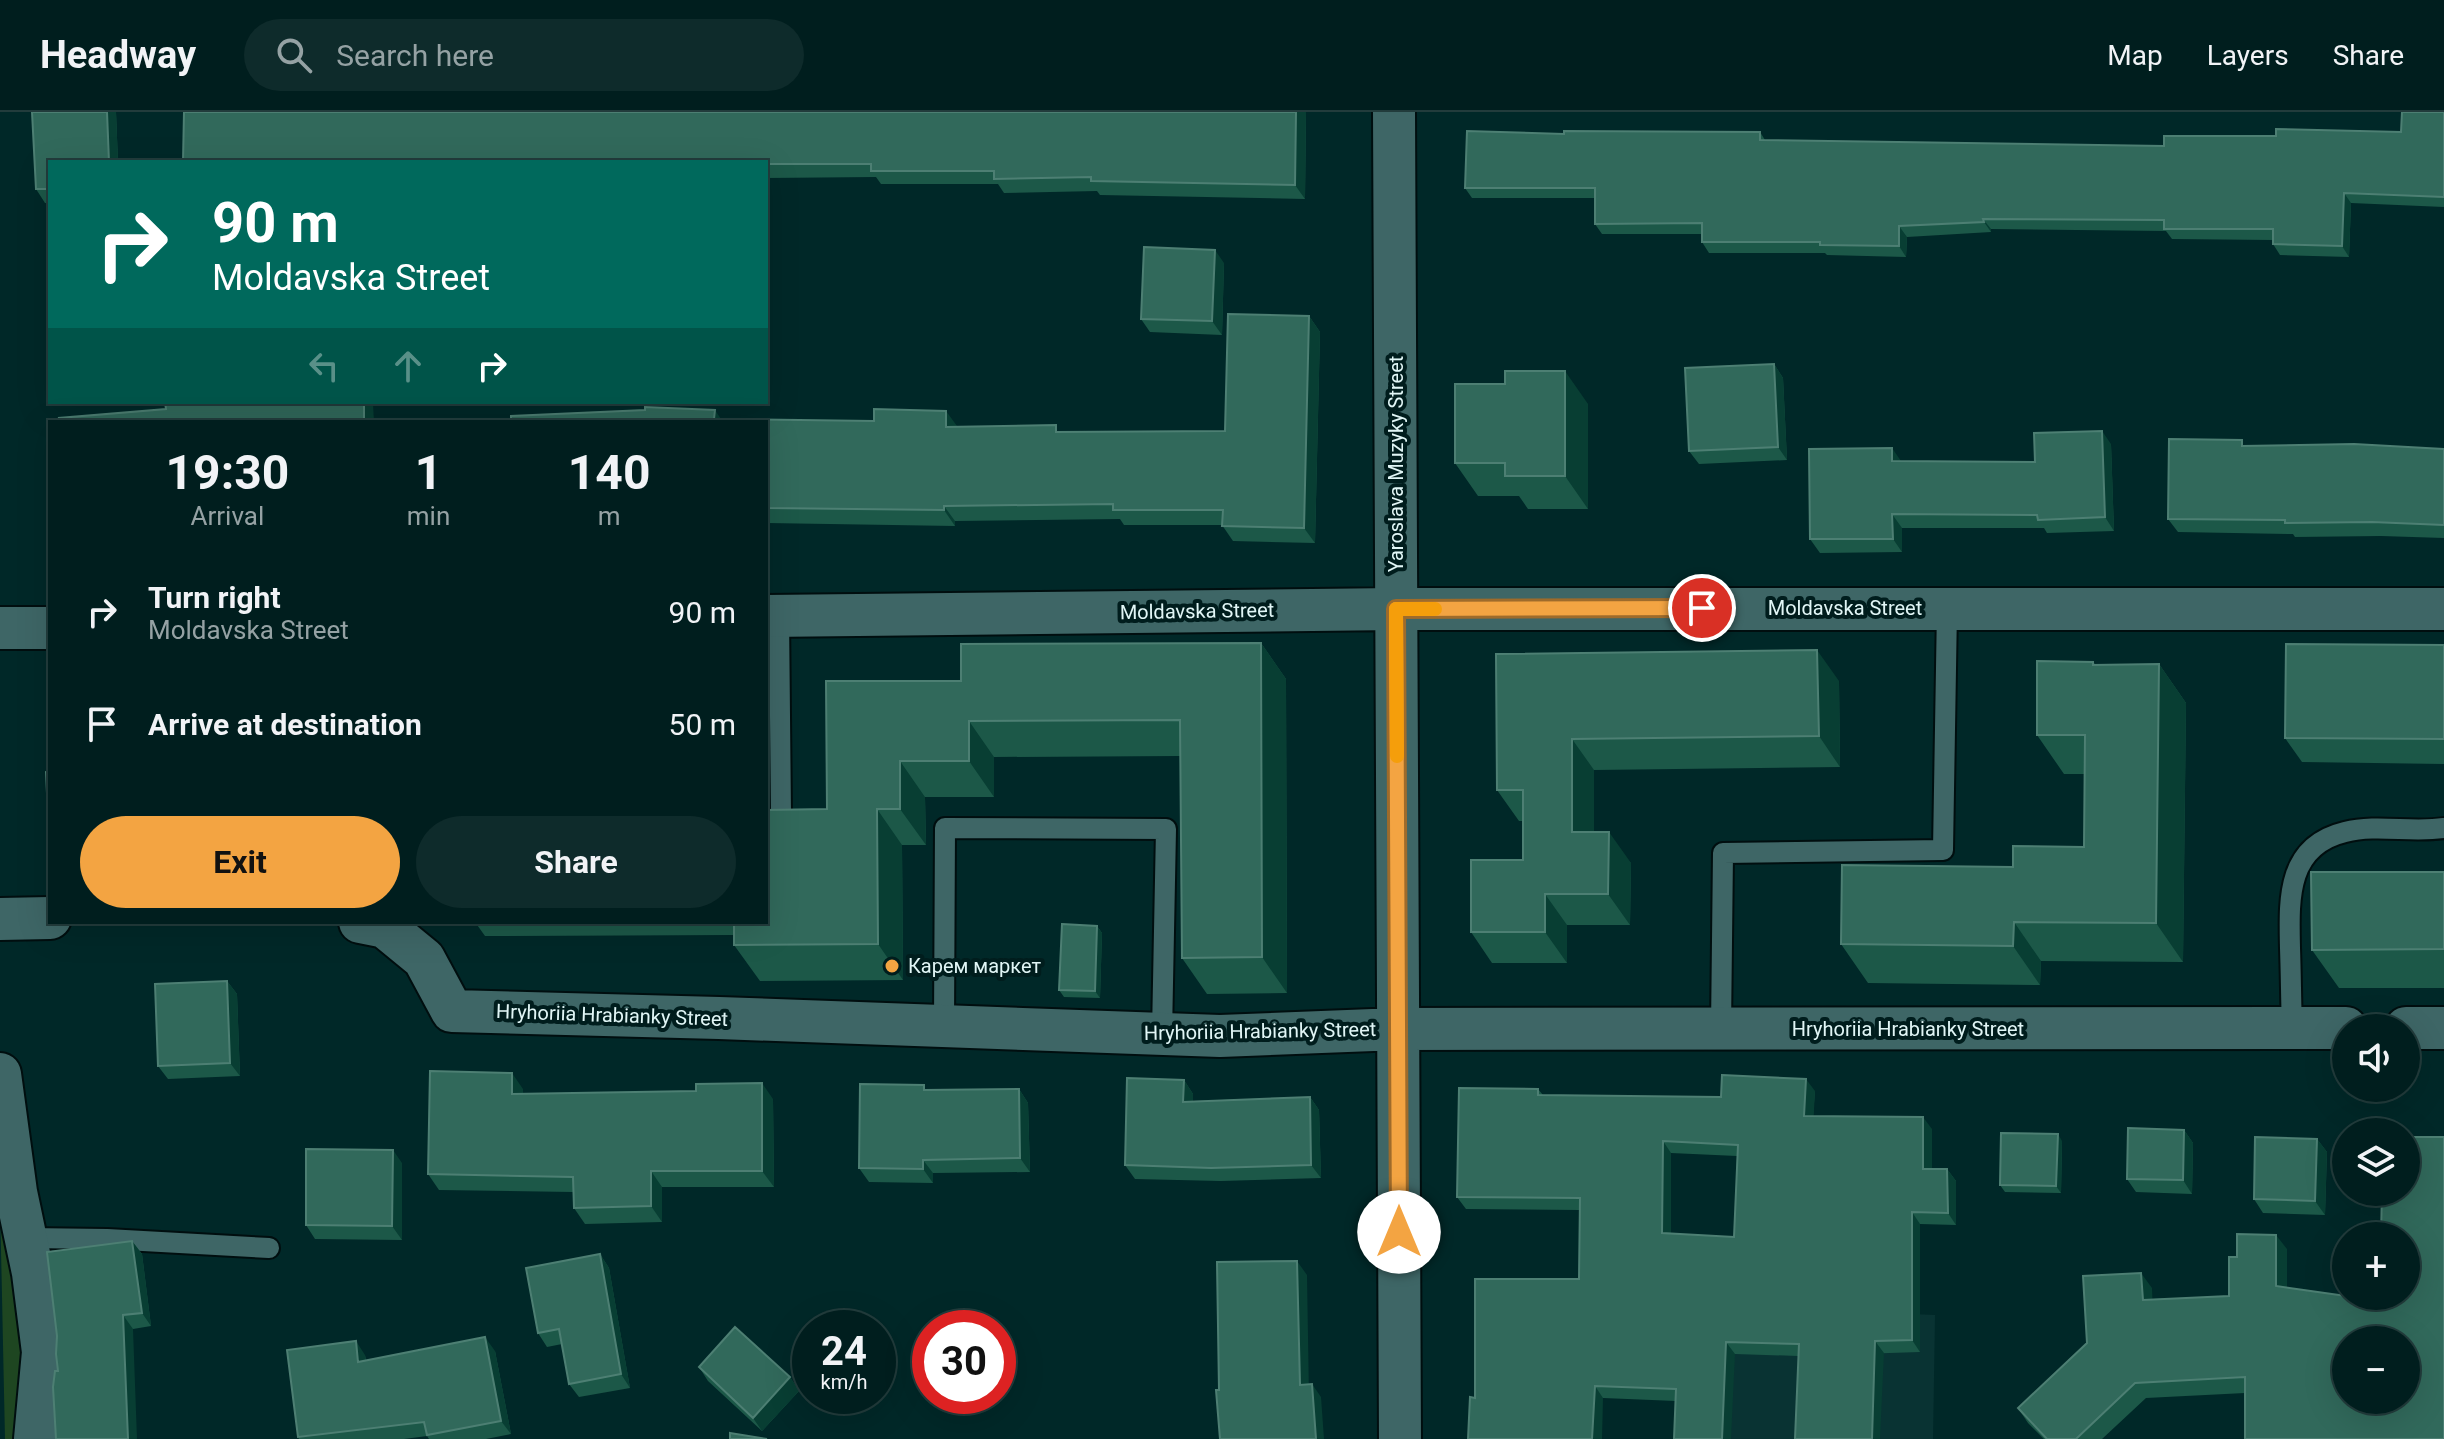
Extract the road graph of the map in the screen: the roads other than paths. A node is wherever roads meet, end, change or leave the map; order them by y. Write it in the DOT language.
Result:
graph roads {
  1 [pos="1394,112"];
  2 [pos="1947,608"];
  3 [pos="1396,609"];
  4 [pos="2444,609"];
  5 [pos="772,616"];
  6 [pos="0,628"];
  7 [pos="48,628"];
  8 [pos="781,815"];
  9 [pos="2444,828"];
  10 [pos="48,918"];
  11 [pos="0,919"];
  12 [pos="370,924"];
  13 [pos="944,1026"];
  14 [pos="2292,1028"];
  15 [pos="2332,1028"];
  16 [pos="2420,1028"];
  17 [pos="2444,1028"];
  18 [pos="1399,1029"];
  19 [pos="1721,1029"];
  20 [pos="1162,1034"];
  21 [pos="0,1074"];
  22 [pos="26,1238"];
  23 [pos="269,1248"];
  24 [pos="35,1439"];
  25 [pos="1400,1439"];
  1 -- 3 [label="street, Yaroslava Muzyky Street"];
  2 -- 3 [label="street, Moldavska Street"];
  2 -- 4 [label="street, Moldavska Street"];
  2 -- 19 [label="lane"];
  3 -- 5 [label="street, Moldavska Street"];
  3 -- 18 [label="street, Yaroslava Muzyky Street"];
  5 -- 8 [label="lane"];
  6 -- 7 [label="street"];
  9 -- 14 [label="lane"];
  10 -- 11 [label="street"];
  12 -- 13 [label="street, Hryhoriia Hrabianky Street"];
  13 -- 20 [label="street, Hryhoriia Hrabianky Street"];
  13 -- 20 [label="lane"];
  14 -- 15 [label="street, Hryhoriia Hrabianky Street"];
  14 -- 19 [label="street, Hryhoriia Hrabianky Street"];
  16 -- 17 [label="street"];
  18 -- 19 [label="street, Hryhoriia Hrabianky Street"];
  18 -- 20 [label="street, Hryhoriia Hrabianky Street"];
  18 -- 25 [label="street, Yaroslava Muzyky Street"];
  21 -- 22 [label="street"];
  22 -- 23 [label="lane"];
  22 -- 24 [label="street"];
}
